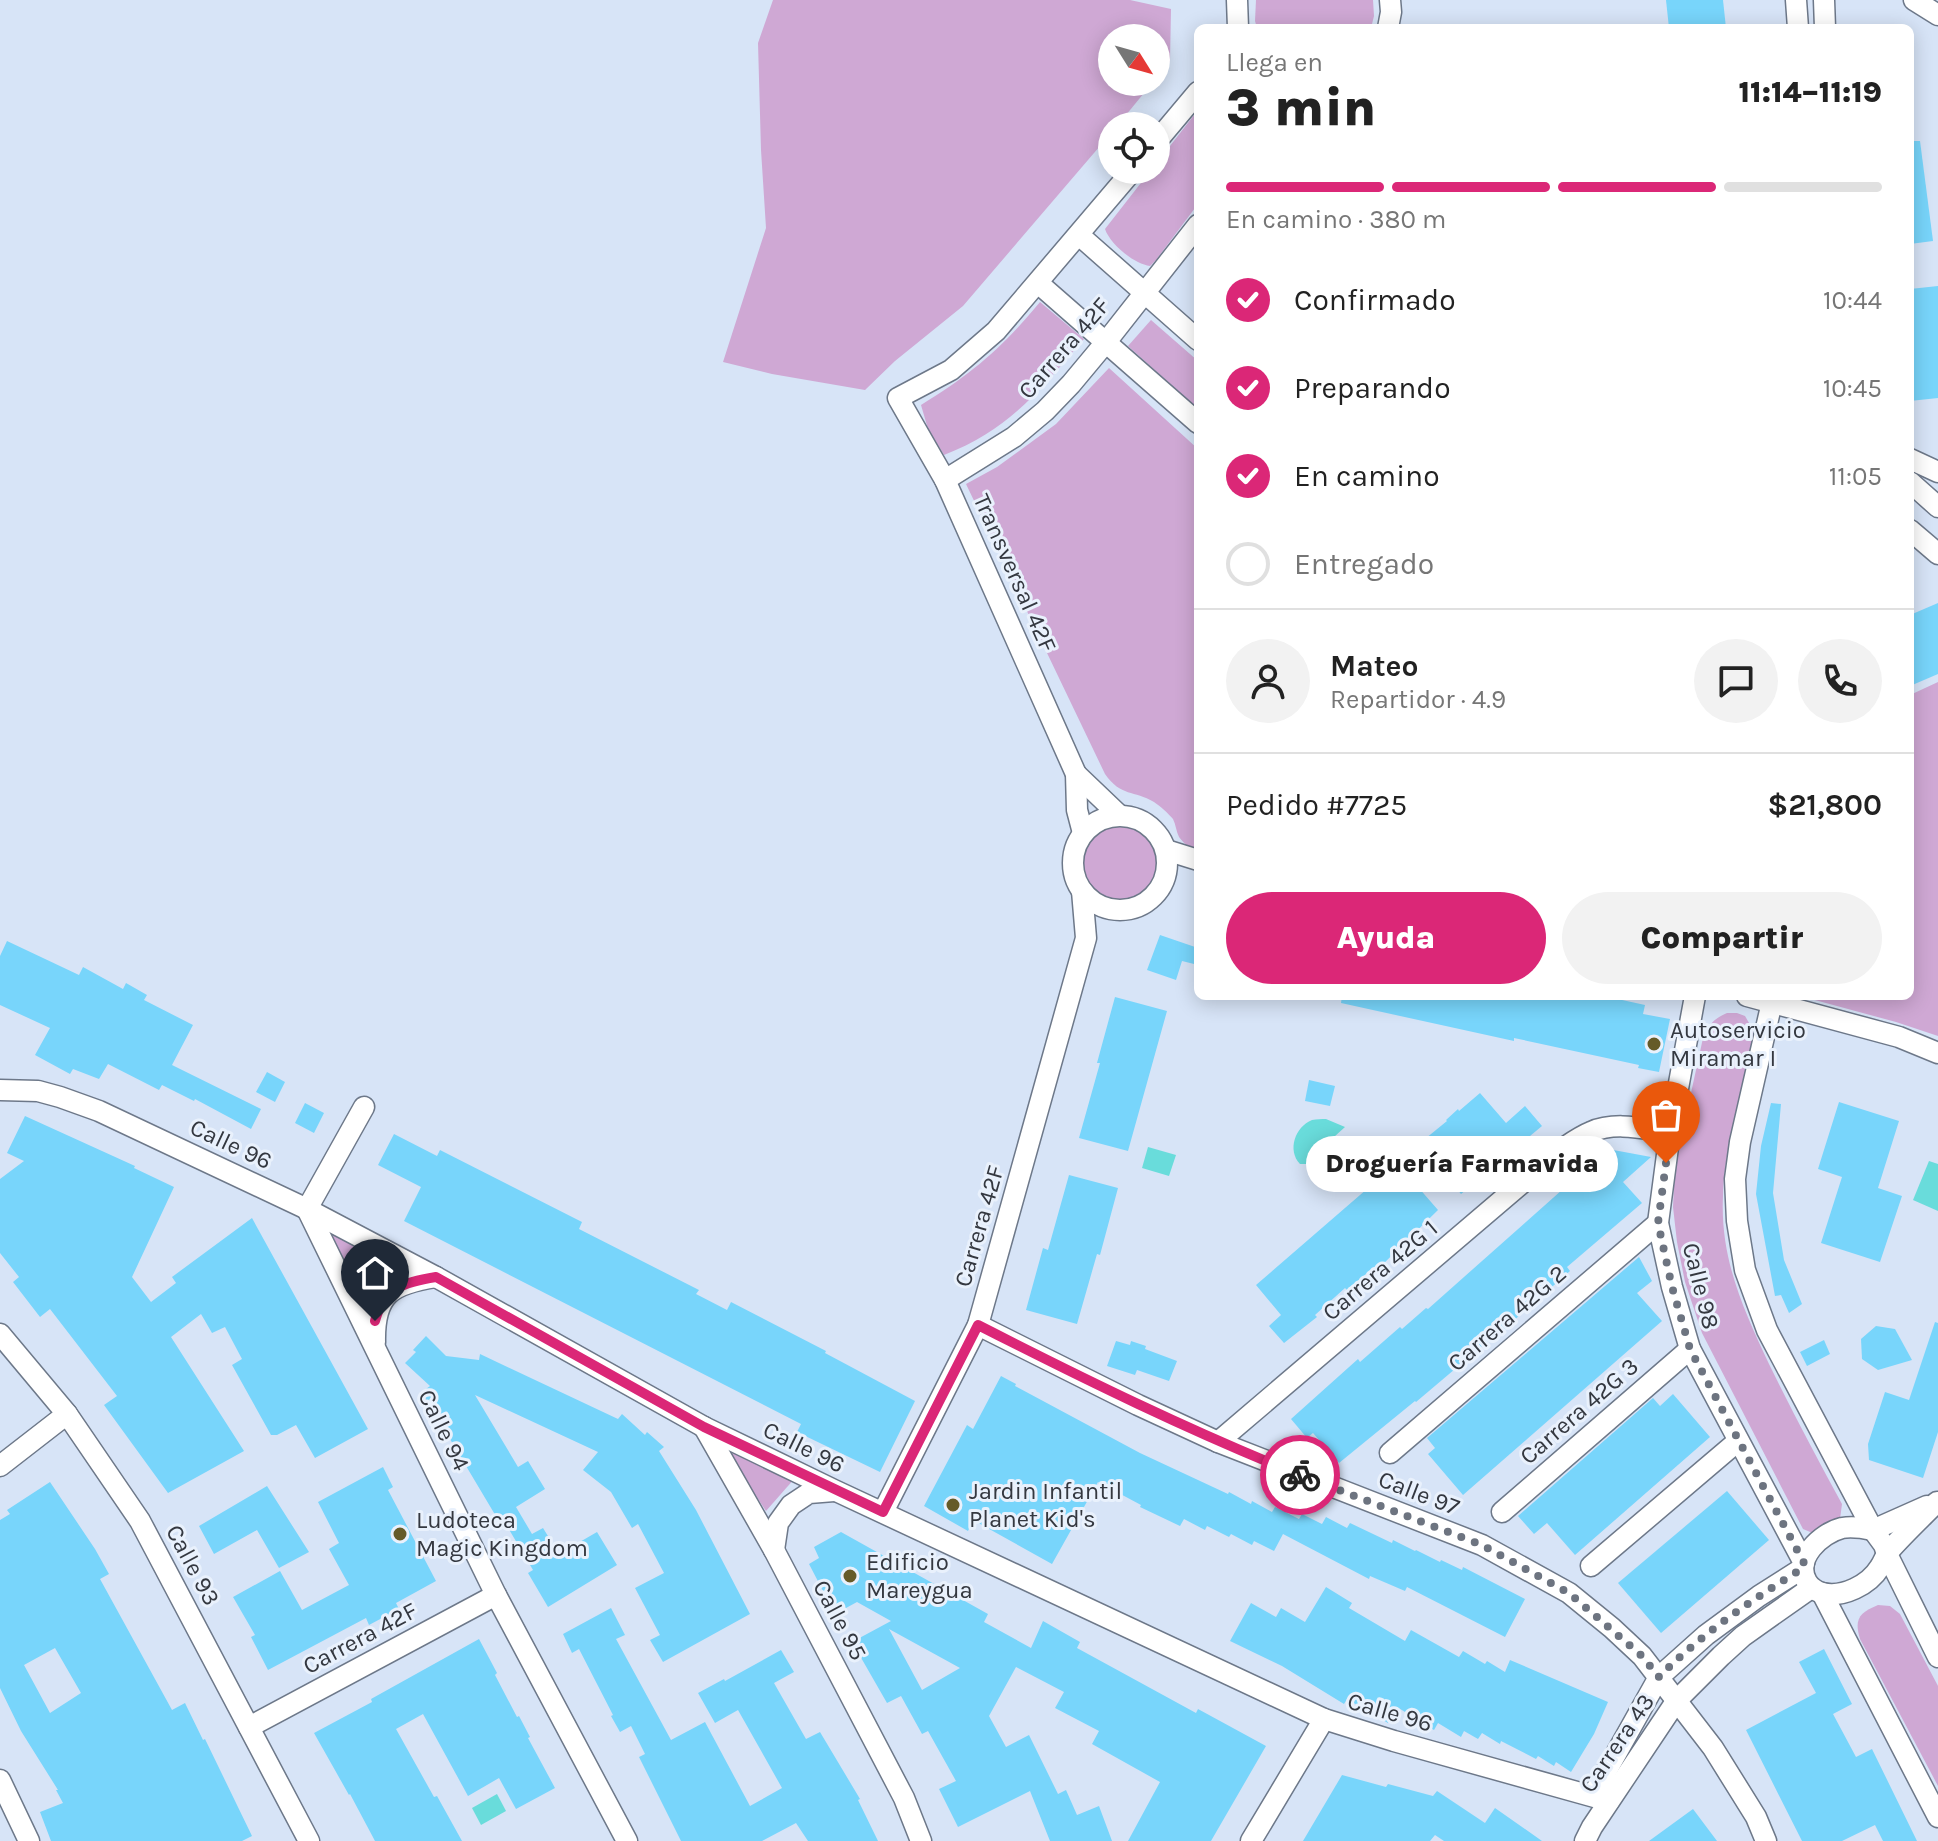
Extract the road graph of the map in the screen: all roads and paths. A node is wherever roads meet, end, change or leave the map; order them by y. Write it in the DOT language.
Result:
graph roads {
  1 [pos="1220,0"];
  2 [pos="1237,0"];
  3 [pos="1796,0"];
  4 [pos="1824,0"];
  5 [pos="1914,0"];
  6 [pos="1938,15"];
  7 [pos="1236,24"];
  8 [pos="1237,24"];
  9 [pos="1798,24"];
  10 [pos="1825,24"];
  11 [pos="1194,97"];
  12 [pos="1170,125"];
  13 [pos="1121,184"];
  14 [pos="1194,230"];
  15 [pos="1079,235"];
  16 [pos="1038,283"];
  17 [pos="1145,293"];
  18 [pos="1194,336"];
  19 [pos="1106,342"];
  20 [pos="1194,419"];
  21 [pos="1914,461"];
  22 [pos="1938,472"];
  23 [pos="945,480"];
  24 [pos="1914,486"];
  25 [pos="1938,507"];
  26 [pos="1914,533"];
  27 [pos="1938,554"];
  28 [pos="1076,774"];
  29 [pos="1119,815"];
  30 [pos="1083,833"];
  31 [pos="1166,850"];
  32 [pos="1194,859"];
  33 [pos="1194,860"];
  34 [pos="1166,874"];
  35 [pos="1082,891"];
  36 [pos="1112,909"];
  37 [pos="1086,938"];
  38 [pos="1694,1000"];
  39 [pos="1764,1000"];
  40 [pos="1772,1002"];
  41 [pos="1938,1053"];
  42 [pos="0,1090"];
  43 [pos="364,1107"];
  44 [pos="1670,1132"];
  45 [pos="307,1209"];
  46 [pos="1658,1223"];
  47 [pos="436,1277"];
  48 [pos="978,1325"];
  49 [pos="0,1334"];
  50 [pos="375,1346"];
  51 [pos="1690,1349"];
  52 [pos="67,1414"];
  53 [pos="704,1427"];
  54 [pos="1738,1441"];
  55 [pos="1218,1442"];
  56 [pos="1390,1453"];
  57 [pos="0,1466"];
  58 [pos="834,1490"];
  59 [pos="1938,1502"];
  60 [pos="883,1512"];
  61 [pos="1502,1512"];
  62 [pos="1873,1530"];
  63 [pos="774,1550"];
  64 [pos="1887,1554"];
  65 [pos="1591,1566"];
  66 [pos="1803,1566"];
  67 [pos="1816,1590"];
  68 [pos="496,1595"];
  69 [pos="1938,1657"];
  70 [pos="1659,1677"];
  71 [pos="1677,1700"];
  72 [pos="1324,1719"];
  73 [pos="249,1727"];
  74 [pos="0,1780"];
  75 [pos="1601,1798"];
  76 [pos="1938,1817"];
  77 [pos="29,1841"];
  78 [pos="309,1841"];
  79 [pos="627,1841"];
  80 [pos="921,1841"];
  81 [pos="1251,1841"];
  82 [pos="1585,1841"];
  83 [pos="1766,1841"];
  1 -- 7 [label="street"];
  2 -- 8 [label="street"];
  3 -- 9 [label="street"];
  4 -- 10 [label="street"];
  5 -- 6 [label="street"];
  11 -- 12 [label="street"];
  13 -- 15 [label="street"];
  14 -- 17 [label="street, Carrera 42F"];
  15 -- 16 [label="street"];
  15 -- 17 [label="street"];
  16 -- 19 [label="street"];
  16 -- 23 [label="street, Transversal 42F"];
  17 -- 18 [label="street"];
  17 -- 19 [label="street, Carrera 42F"];
  19 -- 20 [label="street"];
  19 -- 23 [label="street, Carrera 42F"];
  21 -- 22 [label="street"];
  23 -- 28 [label="street, Transversal 42F"];
  24 -- 25 [label="street"];
  26 -- 27 [label="street"];
  28 -- 29 [label="street, Transversal 42F"];
  28 -- 30 [label="street, Transversal 42F"];
  29 -- 30 [label="street"];
  29 -- 31 [label="street"];
  30 -- 35 [label="street"];
  31 -- 32 [label="street"];
  31 -- 34 [label="street"];
  33 -- 34 [label="street"];
  34 -- 36 [label="street"];
  35 -- 36 [label="street"];
  35 -- 37 [label="street, Carrera 42F"];
  36 -- 37 [label="street, Carrera 42F"];
  37 -- 48 [label="street, Carrera 42F"];
  38 -- 44 [label="street, Calle 98"];
  39 -- 40 [label="street"];
  40 -- 41 [label="street"];
  40 -- 62 [label="street, Calle 98"];
  42 -- 45 [label="street, Calle 96"];
  43 -- 45 [label="street"];
  44 -- 46 [label="street, Calle 98"];
  44 -- 55 [label="street, Carrera 42G 1"];
  45 -- 47 [label="street, Calle 96"];
  45 -- 50 [label="street, Calle 94"];
  46 -- 51 [label="street, Calle 98"];
  46 -- 56 [label="street, Carrera 42G 2"];
  47 -- 50 [label="street"];
  47 -- 53 [label="street, Calle 96"];
  48 -- 55 [label="street, Calle 97"];
  48 -- 60 [label="street, Carrera 42F"];
  49 -- 52 [label="street, Calle 93"];
  50 -- 68 [label="street, Calle 94"];
  51 -- 54 [label="street, Calle 98"];
  51 -- 61 [label="street, Carrera 42G 3"];
  52 -- 57 [label="street"];
  52 -- 73 [label="street, Calle 93"];
  53 -- 58 [label="street, Calle 96"];
  53 -- 63 [label="street, Calle 95"];
  54 -- 65 [label="street"];
  54 -- 66 [label="street, Calle 98"];
  55 -- 70 [label="street, Calle 97"];
  58 -- 60 [label="street, Calle 96"];
  58 -- 63 [label="street"];
  59 -- 62 [label="street"];
  59 -- 64 [label="street"];
  60 -- 72 [label="street, Calle 96"];
  62 -- 64 [label="street"];
  62 -- 66 [label="street"];
  63 -- 80 [label="street, Calle 95"];
  64 -- 67 [label="street"];
  64 -- 69 [label="street"];
  66 -- 67 [label="street"];
  66 -- 70 [label="street, Carrera 43"];
  67 -- 71 [label="street, Carrera 43"];
  67 -- 76 [label="street"];
  68 -- 73 [label="street, Carrera 42F"];
  68 -- 79 [label="street, Calle 94"];
  70 -- 71 [label="street, Calle 97"];
  70 -- 75 [label="street, Carrera 43"];
  71 -- 75 [label="street, Carrera 43"];
  71 -- 83 [label="street"];
  72 -- 75 [label="street, Calle 96"];
  72 -- 81 [label="street"];
  73 -- 78 [label="street, Calle 93"];
  74 -- 77 [label="street"];
  75 -- 82 [label="street, Carrera 43"];
}
